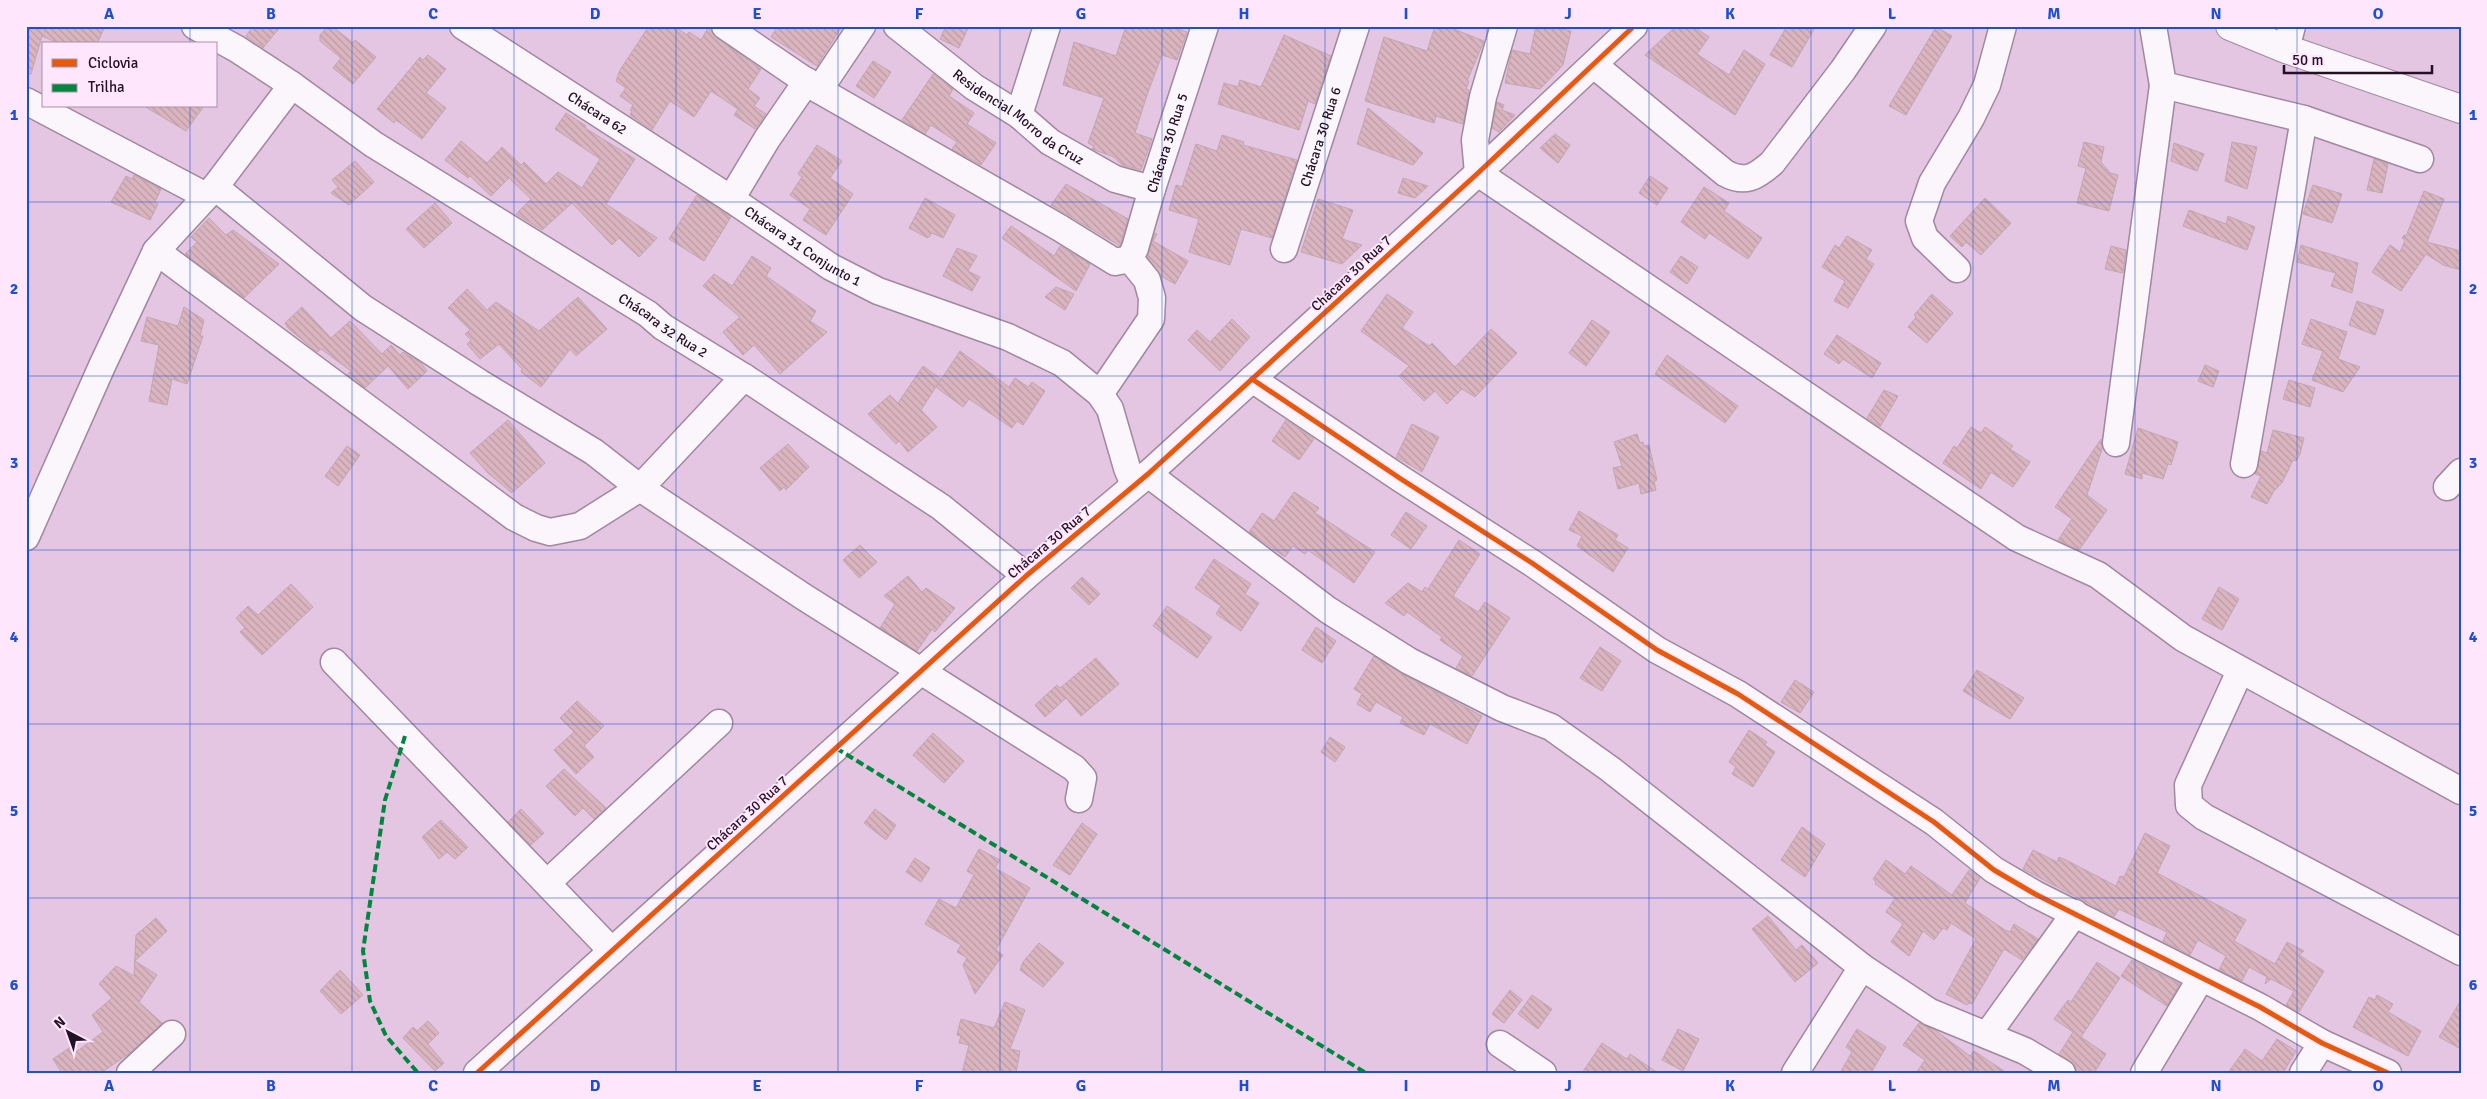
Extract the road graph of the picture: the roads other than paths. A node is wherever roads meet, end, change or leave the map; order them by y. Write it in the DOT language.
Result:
graph roads {
  1 [pos="195,26"];
  2 [pos="463,26"];
  3 [pos="725,26"];
  4 [pos="862,26"];
  5 [pos="897,26"];
  6 [pos="1047,26"];
  7 [pos="1204,26"];
  8 [pos="1356,26"];
  9 [pos="1504,26"];
  10 [pos="1634,26"];
  11 [pos="1873,26"];
  12 [pos="2003,26"];
  13 [pos="2153,26"];
  14 [pos="2230,26"];
  15 [pos="2289,38"];
  16 [pos="1594,65"];
  17 [pos="292,85"];
  18 [pos="2163,85"];
  19 [pos="813,86"];
  20 [pos="26,101"];
  21 [pos="2461,109"];
  22 [pos="1019,115"];
  23 [pos="2304,119"];
  24 [pos="2420,160"];
  25 [pos="1478,173"];
  26 [pos="1152,188"];
  27 [pos="210,192"];
  28 [pos="731,199"];
  29 [pos="1284,249"];
  30 [pos="156,251"];
  31 [pos="1130,259"];
  32 [pos="1957,269"];
  33 [pos="744,377"];
  34 [pos="1252,379"];
  35 [pos="1100,394"];
  36 [pos="2116,443"];
  37 [pos="2244,464"];
  38 [pos="1141,480"];
  39 [pos="640,488"];
  40 [pos="26,537"];
  41 [pos="1026,576"];
  42 [pos="334,662"];
  43 [pos="2240,670"];
  44 [pos="921,671"];
  45 [pos="719,723"];
  46 [pos="2461,791"];
  47 [pos="1079,799"];
  48 [pos="547,883"];
  49 [pos="2075,913"];
  50 [pos="612,950"];
  51 [pos="2461,952"];
  52 [pos="1862,967"];
  53 [pos="2201,978"];
  54 [pos="172,1034"];
  55 [pos="1987,1035"];
  56 [pos="2322,1042"];
  57 [pos="1500,1044"];
  58 [pos="130,1073"];
  59 [pos="477,1073"];
  60 [pos="1543,1073"];
  61 [pos="1795,1073"];
  62 [pos="2062,1073"];
  63 [pos="2144,1073"];
  64 [pos="2303,1073"];
  65 [pos="2388,1073"];
  1 -- 17 [label="street, Chácara 32 Rua 2"];
  2 -- 28 [label="street, Chácara 62"];
  3 -- 19 [label="street"];
  4 -- 19 [label="street"];
  5 -- 22 [label="street, Residencial Morro da Cruz"];
  6 -- 22 [label="street"];
  7 -- 26 [label="street, Chácara 30 Rua 5"];
  8 -- 29 [label="street, Chácara 30 Rua 6"];
  9 -- 25 [label="street"];
  10 -- 16 [label="street, Chácara 30 Rua 7"];
  11 -- 16 [label="street"];
  12 -- 32 [label="street"];
  13 -- 18 [label="street"];
  14 -- 15 [label="main road"];
  15 -- 21 [label="main road"];
  16 -- 25 [label="street, Chácara 30 Rua 7"];
  17 -- 27 [label="street"];
  17 -- 33 [label="street, Chácara 32 Rua 2"];
  18 -- 23 [label="street"];
  18 -- 36 [label="street"];
  19 -- 28 [label="street, Chácara 31 Conjunto 1"];
  19 -- 31 [label="street"];
  20 -- 27 [label="street"];
  22 -- 26 [label="street, Residencial Morro da Cruz"];
  23 -- 24 [label="street"];
  23 -- 37 [label="street"];
  25 -- 34 [label="street, Chácara 30 Rua 7"];
  25 -- 43 [label="street"];
  26 -- 31 [label="street, Chácara 30 Rua 5"];
  27 -- 30 [label="street"];
  27 -- 39 [label="street"];
  28 -- 35 [label="street, Chácara 31 Conjunto 1"];
  30 -- 39 [label="street"];
  30 -- 40 [label="street"];
  31 -- 35 [label="street"];
  33 -- 39 [label="street"];
  33 -- 41 [label="street, Chácara 32 Rua 2"];
  34 -- 38 [label="street, Chácara 30 Rua 7"];
  34 -- 49 [label="street"];
  35 -- 38 [label="street"];
  38 -- 41 [label="street, Chácara 30 Rua 7"];
  38 -- 52 [label="street"];
  39 -- 44 [label="street"];
  41 -- 44 [label="street, Chácara 30 Rua 7"];
  42 -- 48 [label="street"];
  43 -- 46 [label="street"];
  43 -- 51 [label="street"];
  44 -- 47 [label="street"];
  44 -- 50 [label="street, Chácara 30 Rua 7"];
  45 -- 48 [label="street"];
  48 -- 50 [label="street"];
  49 -- 53 [label="street"];
  49 -- 55 [label="street"];
  50 -- 59 [label="street, Chácara 30 Rua 7"];
  52 -- 55 [label="street"];
  52 -- 61 [label="street"];
  53 -- 56 [label="street"];
  53 -- 63 [label="street"];
  54 -- 58 [label="street"];
  55 -- 62 [label="street"];
  56 -- 64 [label="street"];
  56 -- 65 [label="street"];
  57 -- 60 [label="street"];
}
